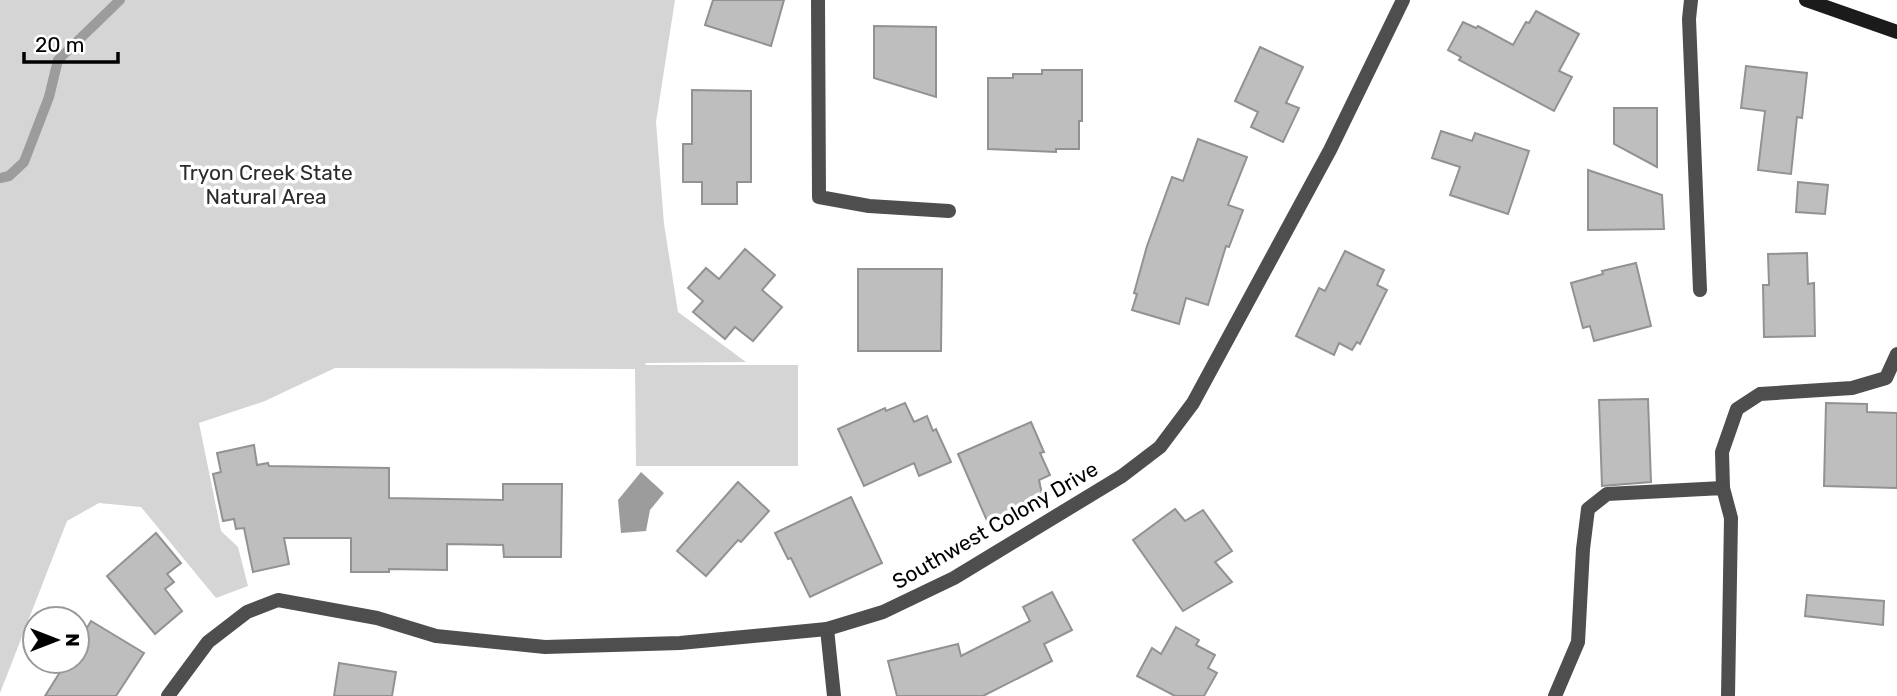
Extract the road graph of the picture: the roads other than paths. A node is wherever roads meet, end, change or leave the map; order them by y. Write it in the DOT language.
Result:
graph roads {
  1 [pos="818,0"];
  2 [pos="1403,0"];
  3 [pos="1691,0"];
  4 [pos="1806,0"];
  5 [pos="1897,32"];
  6 [pos="949,211"];
  7 [pos="1700,290"];
  8 [pos="1897,354"];
  9 [pos="1723,488"];
  10 [pos="827,629"];
  11 [pos="168,696"];
  12 [pos="834,696"];
  13 [pos="1555,696"];
  14 [pos="1728,696"];
  1 -- 6 [label="street"];
  2 -- 10 [label="street, Southwest Colony Drive"];
  3 -- 7 [label="street"];
  4 -- 5 [label="main road"];
  8 -- 9 [label="street"];
  9 -- 13 [label="street"];
  9 -- 14 [label="street"];
  10 -- 11 [label="street, Southwest Colony Drive"];
  10 -- 12 [label="street"];
}
